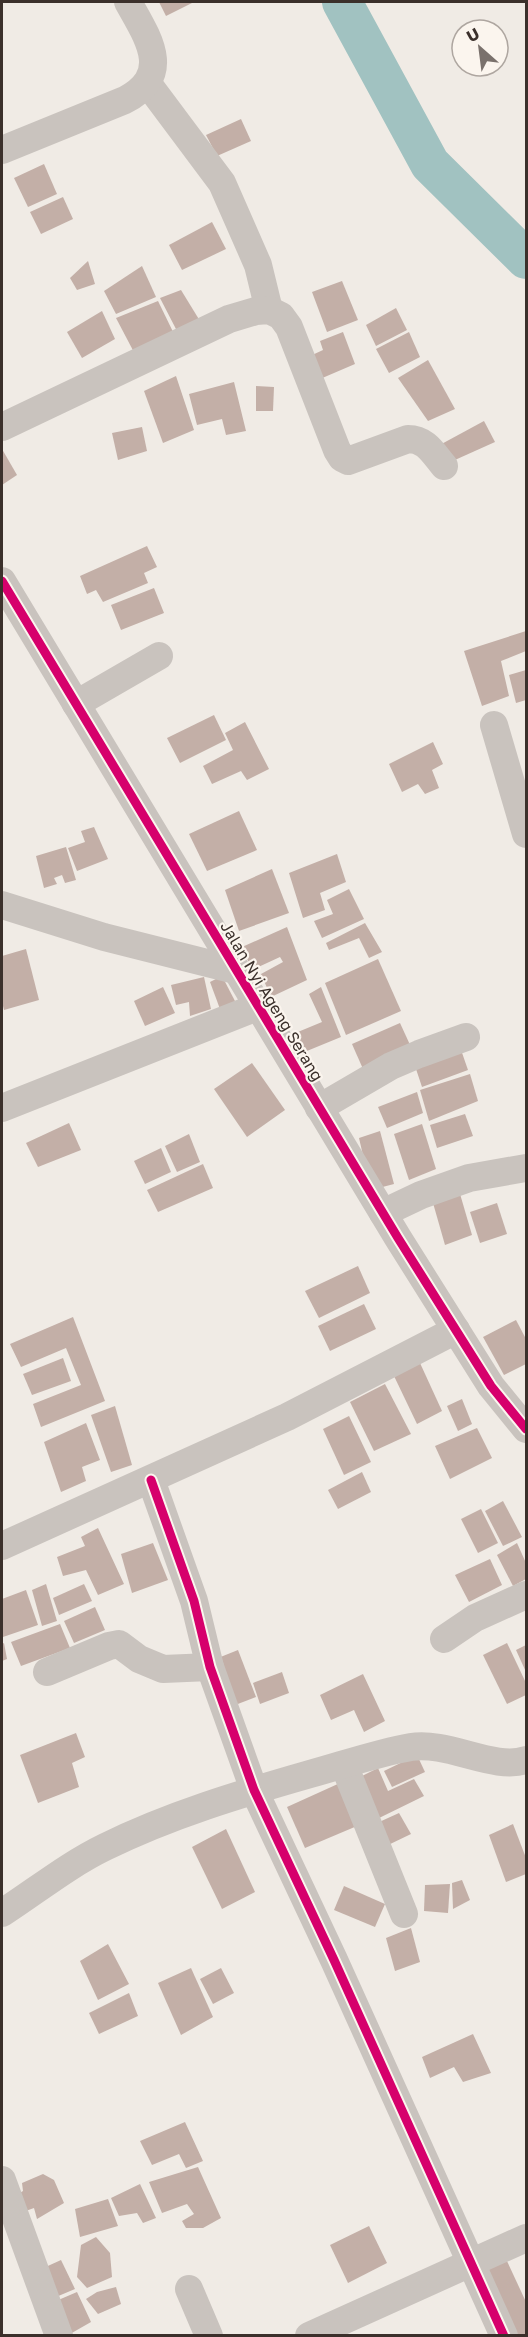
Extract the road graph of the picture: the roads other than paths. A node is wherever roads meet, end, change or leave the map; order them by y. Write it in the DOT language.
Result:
graph roads {
  1 [pos="128,2"];
  2 [pos="147,84"];
  3 [pos="2,150"];
  4 [pos="269,310"];
  5 [pos="2,428"];
  6 [pos="444,466"];
  7 [pos="2,581"];
  8 [pos="159,656"];
  9 [pos="76,704"];
  10 [pos="494,725"];
  11 [pos="526,834"];
  12 [pos="2,905"];
  13 [pos="235,970"];
  14 [pos="257,1007"];
  15 [pos="466,1037"];
  16 [pos="2,1108"];
  17 [pos="319,1108"];
  18 [pos="526,1168"];
  19 [pos="383,1214"];
  20 [pos="456,1330"];
  21 [pos="526,1430"];
  22 [pos="151,1480"];
  23 [pos="2,1546"];
  24 [pos="526,1595"];
  25 [pos="444,1639"];
  26 [pos="210,1667"];
  27 [pos="47,1672"];
  28 [pos="526,1760"];
  29 [pos="344,1765"];
  30 [pos="254,1790"];
  31 [pos="2,1913"];
  32 [pos="404,1914"];
  33 [pos="2,2180"];
  34 [pos="526,2238"];
  35 [pos="472,2263"];
  36 [pos="189,2289"];
  37 [pos="59,2336"];
  38 [pos="209,2336"];
  39 [pos="309,2336"];
  40 [pos="504,2336"];
  1 -- 2 [label="street"];
  2 -- 3 [label="street"];
  2 -- 4 [label="street"];
  4 -- 5 [label="street"];
  4 -- 6 [label="street"];
  7 -- 9 [label="street, Jalan Nyi Ageng Serang"];
  8 -- 9 [label="street"];
  9 -- 13 [label="street, Jalan Nyi Ageng Serang"];
  10 -- 11 [label="street"];
  12 -- 13 [label="street"];
  13 -- 14 [label="street, Jalan Nyi Ageng Serang"];
  14 -- 16 [label="street"];
  14 -- 17 [label="street, Jalan Nyi Ageng Serang"];
  15 -- 17 [label="street"];
  17 -- 19 [label="street, Jalan Nyi Ageng Serang"];
  18 -- 19 [label="street"];
  19 -- 20 [label="street, Jalan Nyi Ageng Serang"];
  20 -- 21 [label="street, Jalan Nyi Ageng Serang"];
  20 -- 22 [label="street"];
  22 -- 23 [label="street"];
  22 -- 26 [label="street"];
  24 -- 25 [label="street"];
  26 -- 27 [label="street"];
  26 -- 30 [label="street"];
  28 -- 29 [label="street"];
  29 -- 30 [label="street"];
  29 -- 32 [label="street"];
  30 -- 31 [label="street"];
  30 -- 35 [label="street"];
  33 -- 37 [label="street"];
  34 -- 35 [label="street"];
  35 -- 39 [label="street"];
  35 -- 40 [label="street"];
  36 -- 38 [label="street"];
}
